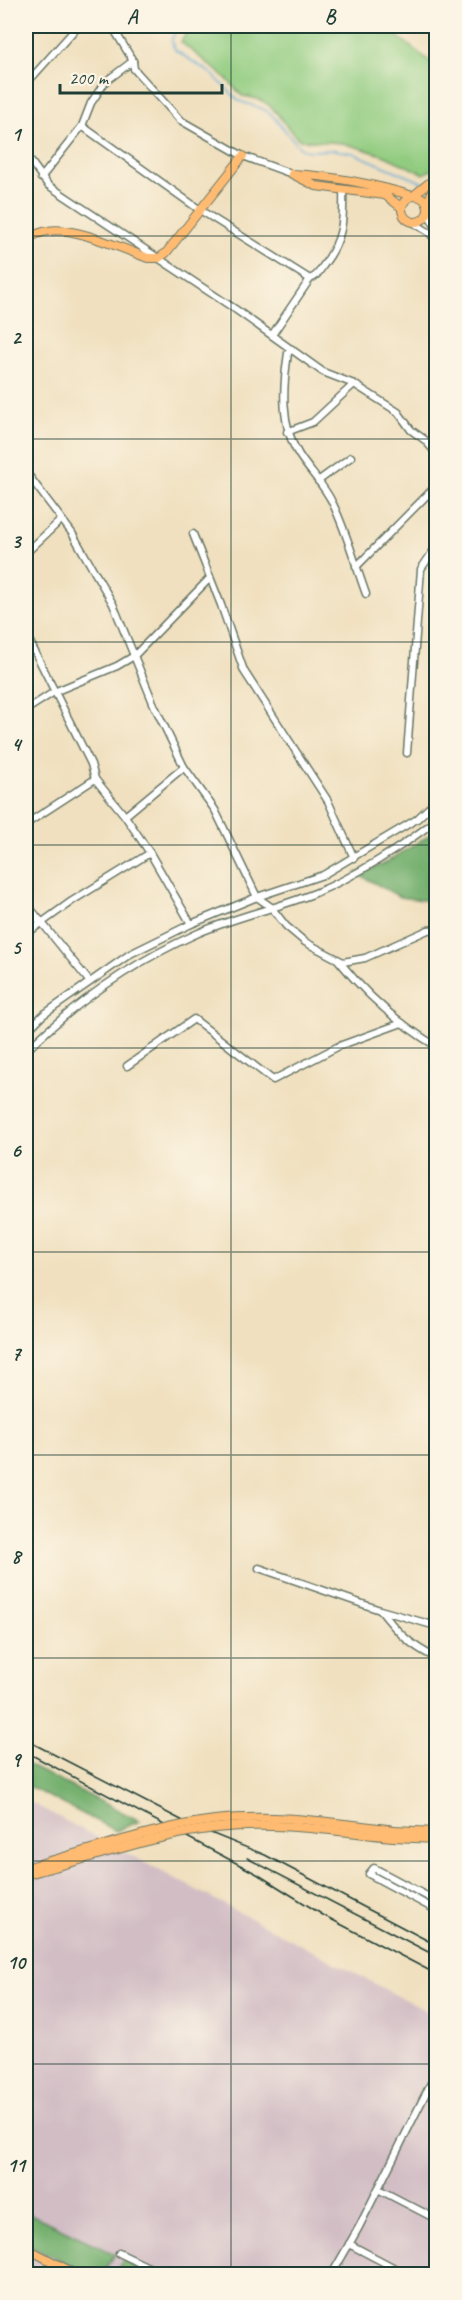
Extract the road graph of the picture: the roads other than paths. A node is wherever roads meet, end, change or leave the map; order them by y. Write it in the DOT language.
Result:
graph roads {
  1 [pos="78,26"];
  2 [pos="112,26"];
  3 [pos="134,61"];
  4 [pos="26,84"];
  5 [pos="81,126"];
  6 [pos="26,155"];
  7 [pos="243,156"];
  8 [pos="292,174"];
  9 [pos="436,177"];
  10 [pos="41,178"];
  11 [pos="436,187"];
  12 [pos="344,189"];
  13 [pos="413,196"];
  14 [pos="401,207"];
  15 [pos="427,208"];
  16 [pos="200,210"];
  17 [pos="414,222"];
  18 [pos="436,228"];
  19 [pos="26,239"];
  20 [pos="436,240"];
  21 [pos="159,258"];
  22 [pos="310,279"];
  23 [pos="272,335"];
  24 [pos="292,349"];
  25 [pos="354,384"];
  26 [pos="287,432"];
  27 [pos="436,453"];
  28 [pos="351,457"];
  29 [pos="26,472"];
  30 [pos="318,481"];
  31 [pos="436,486"];
  32 [pos="61,520"];
  33 [pos="193,534"];
  34 [pos="436,547"];
  35 [pos="26,553"];
  36 [pos="356,567"];
  37 [pos="210,578"];
  38 [pos="366,594"];
  39 [pos="26,634"];
  40 [pos="134,656"];
  41 [pos="54,692"];
  42 [pos="26,710"];
  43 [pos="407,753"];
  44 [pos="184,767"];
  45 [pos="95,779"];
  46 [pos="436,801"];
  47 [pos="125,816"];
  48 [pos="436,820"];
  49 [pos="26,824"];
  50 [pos="150,853"];
  51 [pos="354,858"];
  52 [pos="257,897"];
  53 [pos="26,903"];
  54 [pos="271,907"];
  55 [pos="26,916"];
  56 [pos="42,922"];
  57 [pos="191,924"];
  58 [pos="436,929"];
  59 [pos="428,930"];
  60 [pos="26,934"];
  61 [pos="436,936"];
  62 [pos="339,961"];
  63 [pos="89,981"];
  64 [pos="402,1023"];
  65 [pos="26,1032"];
  66 [pos="436,1046"];
  67 [pos="26,1051"];
  68 [pos="127,1066"];
  69 [pos="260,1568"];
  70 [pos="380,1610"];
  71 [pos="436,1626"];
  72 [pos="436,1658"];
  73 [pos="436,1832"];
  74 [pos="394,1834"];
  75 [pos="436,1839"];
  76 [pos="26,1868"];
  77 [pos="38,1868"];
  78 [pos="26,1875"];
  79 [pos="436,1901"];
  80 [pos="436,1910"];
  81 [pos="436,2073"];
  82 [pos="378,2189"];
  83 [pos="436,2219"];
  84 [pos="349,2244"];
  85 [pos="26,2248"];
  86 [pos="119,2253"];
  87 [pos="26,2266"];
  88 [pos="395,2272"];
  89 [pos="43,2274"];
  90 [pos="76,2274"];
  91 [pos="164,2274"];
  92 [pos="332,2274"];
  93 [pos="406,2274"];
  1 -- 4 [label="street"];
  2 -- 3 [label="street"];
  3 -- 5 [label="street"];
  3 -- 7 [label="street"];
  5 -- 10 [label="street"];
  5 -- 16 [label="street"];
  6 -- 10 [label="street"];
  7 -- 8 [label="street"];
  7 -- 16 [label="main road"];
  8 -- 12 [label="main road"];
  8 -- 13 [label="main road"];
  9 -- 13 [label="main road"];
  10 -- 21 [label="street"];
  11 -- 15 [label="main road"];
  12 -- 14 [label="main road"];
  12 -- 22 [label="street"];
  13 -- 14 [label="main road"];
  13 -- 15 [label="main road"];
  14 -- 17 [label="main road"];
  15 -- 17 [label="main road"];
  15 -- 18 [label="street"];
  16 -- 21 [label="main road"];
  16 -- 22 [label="street"];
  17 -- 20 [label="street"];
  19 -- 21 [label="main road"];
  21 -- 23 [label="street"];
  22 -- 23 [label="street"];
  23 -- 24 [label="street"];
  24 -- 25 [label="street"];
  24 -- 26 [label="street"];
  25 -- 26 [label="street"];
  25 -- 27 [label="street"];
  26 -- 30 [label="street"];
  28 -- 30 [label="street"];
  29 -- 32 [label="street"];
  30 -- 36 [label="street"];
  31 -- 36 [label="street"];
  32 -- 35 [label="street"];
  32 -- 40 [label="street"];
  33 -- 37 [label="street"];
  34 -- 43 [label="street"];
  36 -- 38 [label="street"];
  37 -- 40 [label="street"];
  37 -- 51 [label="street"];
  39 -- 41 [label="street"];
  40 -- 41 [label="street"];
  40 -- 44 [label="street"];
  41 -- 42 [label="street"];
  41 -- 45 [label="street"];
  44 -- 47 [label="street"];
  44 -- 52 [label="street"];
  45 -- 47 [label="street"];
  45 -- 49 [label="street"];
  46 -- 51 [label="street"];
  47 -- 50 [label="street"];
  48 -- 54 [label="street"];
  50 -- 56 [label="street"];
  50 -- 57 [label="street"];
  51 -- 52 [label="street"];
  52 -- 54 [label="street"];
  52 -- 57 [label="street"];
  53 -- 56 [label="street"];
  54 -- 62 [label="street"];
  54 -- 67 [label="street"];
  55 -- 56 [label="street"];
  56 -- 60 [label="street"];
  56 -- 63 [label="street"];
  57 -- 63 [label="street"];
  58 -- 59 [label="street"];
  59 -- 61 [label="street"];
  59 -- 62 [label="street"];
  62 -- 64 [label="street"];
  63 -- 65 [label="street"];
  64 -- 66 [label="street"];
  64 -- 68 [label="street"];
  69 -- 70 [label="street"];
  70 -- 71 [label="street"];
  70 -- 72 [label="street"];
  73 -- 74 [label="main road"];
  74 -- 75 [label="main road"];
  74 -- 77 [label="main road, bridge"];
  76 -- 77 [label="main road"];
  77 -- 78 [label="main road"];
  79 -- 80 [label="street"];
  81 -- 82 [label="street"];
  82 -- 83 [label="street"];
  82 -- 84 [label="street"];
  84 -- 88 [label="street"];
  84 -- 92 [label="street"];
  85 -- 90 [label="main road"];
  86 -- 91 [label="street"];
  87 -- 89 [label="main road"];
  88 -- 93 [label="street"];
}
